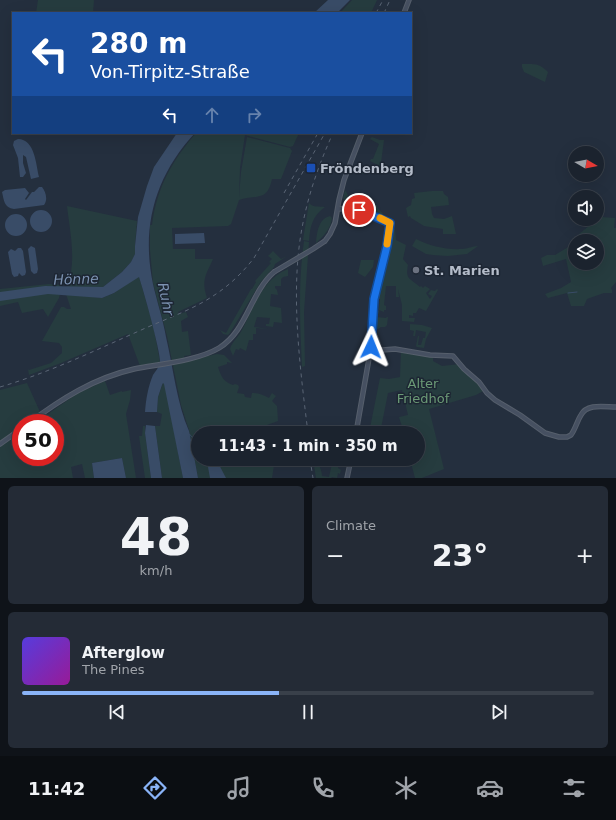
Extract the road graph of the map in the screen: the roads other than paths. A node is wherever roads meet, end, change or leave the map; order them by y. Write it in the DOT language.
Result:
graph roads {
  1 [pos="409,0"];
  2 [pos="404,12"];
  3 [pos="362,134"];
  4 [pos="338,209"];
  5 [pos="371,342"];
  6 [pos="381,350"];
  7 [pos="370,351"];
  8 [pos="616,407"];
  9 [pos="41,414"];
  10 [pos="357,426"];
  11 [pos="12,435"];
  12 [pos="0,444"];
  13 [pos="350,466"];
  14 [pos="347,478"];
  1 -- 2 [label="main road"];
  3 -- 4 [label="main road"];
  4 -- 5 [label="main road"];
  4 -- 9 [label="main road, bridge"];
  5 -- 6 [label="main road"];
  5 -- 7 [label="main road"];
  6 -- 7 [label="main road"];
  6 -- 8 [label="main road"];
  7 -- 10 [label="main road"];
  11 -- 12 [label="main road"];
  13 -- 14 [label="main road"];
}
